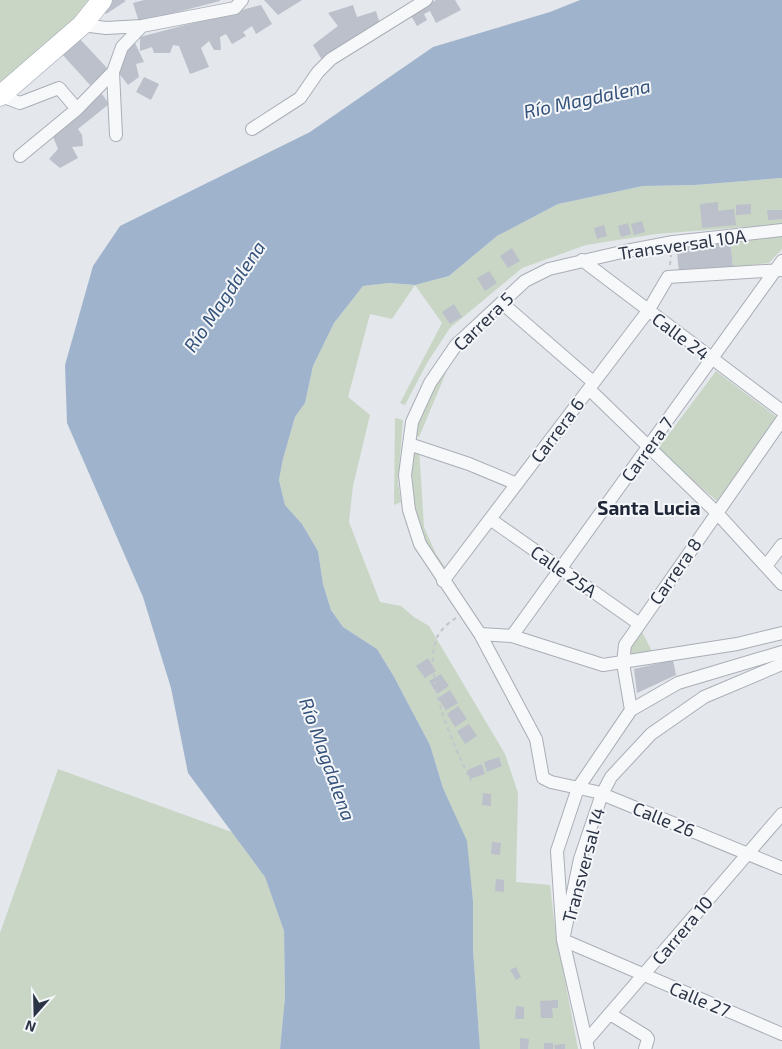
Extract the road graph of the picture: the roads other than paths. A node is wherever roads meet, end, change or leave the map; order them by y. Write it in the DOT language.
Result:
graph roads {
  1 [pos="102,0"];
  2 [pos="242,0"];
  3 [pos="426,0"];
  4 [pos="82,25"];
  5 [pos="142,26"];
  6 [pos="113,72"];
  7 [pos="0,96"];
  8 [pos="77,109"];
  9 [pos="252,129"];
  10 [pos="116,135"];
  11 [pos="20,156"];
  12 [pos="782,230"];
  13 [pos="582,260"];
  14 [pos="780,268"];
  15 [pos="502,303"];
  16 [pos="648,311"];
  17 [pos="711,360"];
  18 [pos="591,386"];
  19 [pos="782,411"];
  20 [pos="782,420"];
  21 [pos="408,444"];
  22 [pos="648,448"];
  23 [pos="517,484"];
  24 [pos="716,512"];
  25 [pos="490,519"];
  26 [pos="782,546"];
  27 [pos="766,566"];
  28 [pos="561,568"];
  29 [pos="443,581"];
  30 [pos="782,584"];
  31 [pos="638,623"];
  32 [pos="782,633"];
  33 [pos="480,634"];
  34 [pos="512,636"];
  35 [pos="782,652"];
  36 [pos="623,663"];
  37 [pos="782,664"];
  38 [pos="632,710"];
  39 [pos="543,778"];
  40 [pos="578,788"];
  41 [pos="602,794"];
  42 [pos="782,814"];
  43 [pos="746,853"];
  44 [pos="782,868"];
  45 [pos="563,940"];
  46 [pos="644,975"];
  47 [pos="610,1014"];
  48 [pos="782,1034"];
  49 [pos="588,1044"];
  50 [pos="647,1044"];
  1 -- 4 [label="main road"];
  2 -- 5 [label="street"];
  3 -- 9 [label="street"];
  4 -- 5 [label="street"];
  4 -- 7 [label="main road"];
  5 -- 6 [label="street"];
  6 -- 8 [label="street"];
  6 -- 10 [label="street"];
  7 -- 8 [label="street"];
  8 -- 11 [label="street"];
  12 -- 13 [label="street, Transversal 10A"];
  13 -- 15 [label="street, Carrera 5"];
  13 -- 16 [label="street, Calle 24"];
  14 -- 16 [label="street, Carrera 6"];
  14 -- 17 [label="street, Carrera 7"];
  15 -- 18 [label="street"];
  15 -- 21 [label="street, Carrera 5"];
  16 -- 17 [label="street, Calle 24"];
  16 -- 18 [label="street, Carrera 6"];
  17 -- 19 [label="street, Calle 24"];
  17 -- 22 [label="street, Carrera 7"];
  18 -- 22 [label="street"];
  18 -- 23 [label="street, Carrera 6"];
  20 -- 24 [label="street, Carrera 8"];
  21 -- 23 [label="street"];
  21 -- 29 [label="street, Carrera 5"];
  22 -- 24 [label="street"];
  22 -- 28 [label="street, Carrera 7"];
  23 -- 25 [label="street, Carrera 6"];
  24 -- 27 [label="street"];
  24 -- 31 [label="street, Carrera 8"];
  25 -- 28 [label="street, Calle 25A"];
  25 -- 29 [label="street, Carrera 6"];
  26 -- 27 [label="street"];
  27 -- 30 [label="street"];
  28 -- 31 [label="street, Calle 25A"];
  28 -- 34 [label="street, Carrera 7"];
  29 -- 33 [label="street, Carrera 5"];
  31 -- 36 [label="street, Carrera 8"];
  32 -- 36 [label="street"];
  33 -- 34 [label="street"];
  33 -- 39 [label="street, Carrera 5"];
  34 -- 36 [label="street"];
  35 -- 38 [label="street"];
  36 -- 38 [label="street, Carrera 8"];
  37 -- 41 [label="street, Transversal 14"];
  38 -- 40 [label="street"];
  39 -- 40 [label="street, Calle 26"];
  40 -- 41 [label="street, Calle 26"];
  40 -- 45 [label="street"];
  41 -- 43 [label="street, Calle 26"];
  41 -- 45 [label="street, Transversal 14"];
  42 -- 43 [label="street, Carrera 10"];
  43 -- 44 [label="street, Calle 26"];
  43 -- 46 [label="street, Carrera 10"];
  45 -- 46 [label="street, Calle 27"];
  45 -- 49 [label="street, Transversal 14"];
  46 -- 47 [label="street, Carrera 10"];
  46 -- 48 [label="street, Calle 27"];
  47 -- 49 [label="street, Carrera 10"];
  47 -- 50 [label="street"];
}
